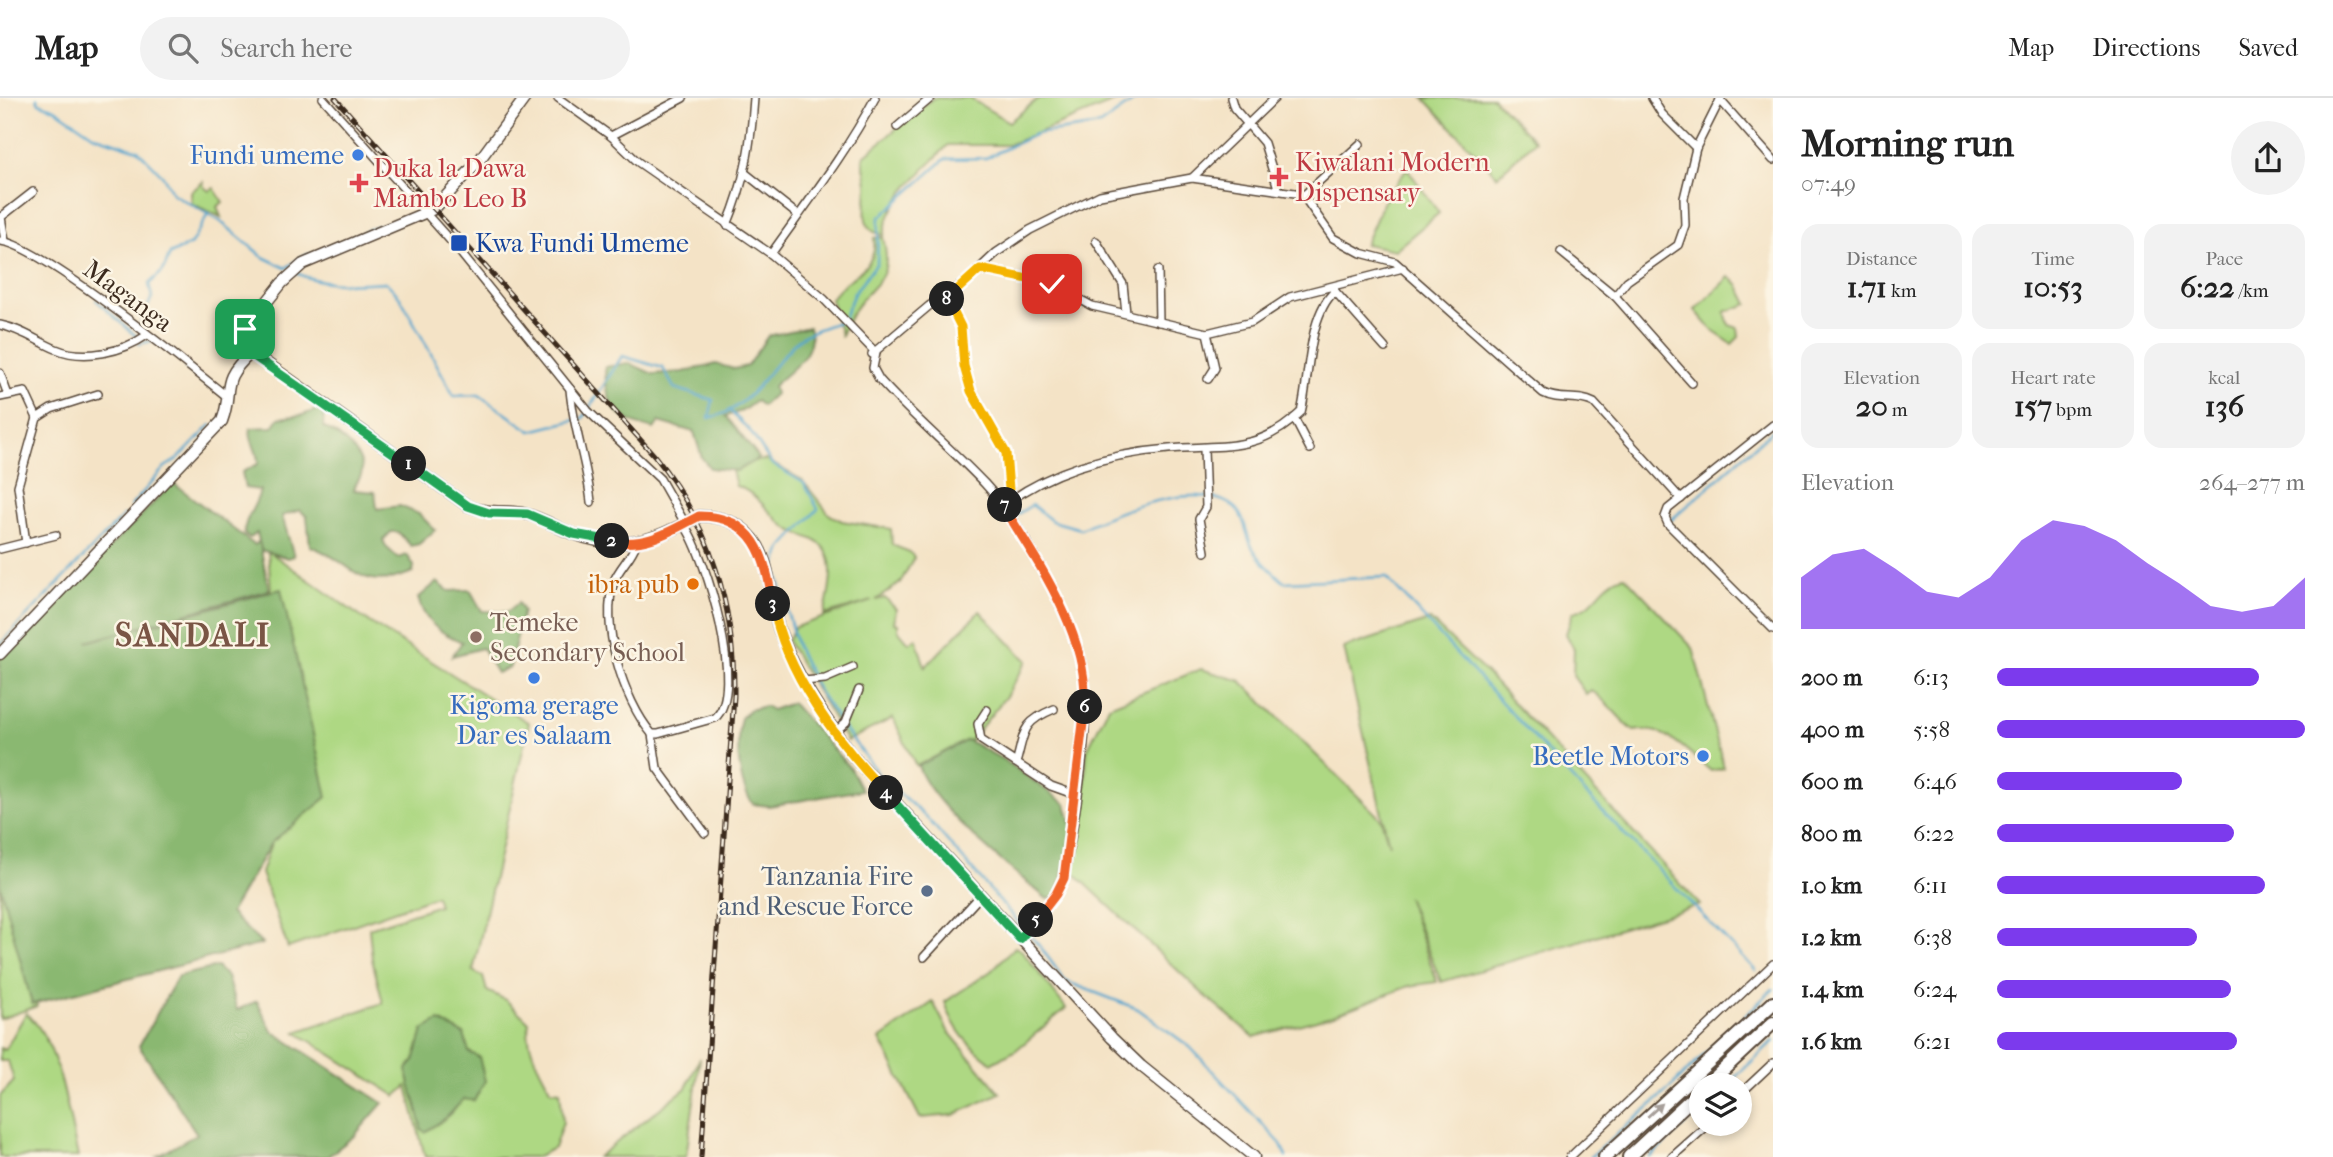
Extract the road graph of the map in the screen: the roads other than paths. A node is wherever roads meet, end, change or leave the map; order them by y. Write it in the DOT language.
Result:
graph roads {
  1 [pos="323,98"];
  2 [pos="525,98"];
  3 [pos="558,98"];
  4 [pos="682,98"];
  5 [pos="754,98"];
  6 [pos="874,98"];
  7 [pos="931,98"];
  8 [pos="1231,98"];
  9 [pos="1275,98"];
  10 [pos="1652,98"];
  11 [pos="1720,99"];
  12 [pos="1247,123"];
  13 [pos="897,127"];
  14 [pos="611,136"];
  15 [pos="1360,144"];
  16 [pos="1696,148"];
  17 [pos="1773,160"];
  18 [pos="745,173"];
  19 [pos="1192,178"];
  20 [pos="1278,188"];
  21 [pos="33,192"];
  22 [pos="1304,195"];
  23 [pos="427,214"];
  24 [pos="798,215"];
  25 [pos="727,225"];
  26 [pos="3,241"];
  27 [pos="1096,241"];
  28 [pos="1561,252"];
  29 [pos="771,254"];
  30 [pos="1403,268"];
  31 [pos="980,269"];
  32 [pos="1157,270"];
  33 [pos="1333,289"];
  34 [pos="1615,296"];
  35 [pos="946,297"];
  36 [pos="1126,313"];
  37 [pos="1159,322"];
  38 [pos="0,325"];
  39 [pos="1208,333"];
  40 [pos="147,335"];
  41 [pos="1385,348"];
  42 [pos="251,353"];
  43 [pos="874,354"];
  44 [pos="0,373"];
  45 [pos="1208,379"];
  46 [pos="1692,383"];
  47 [pos="570,388"];
  48 [pos="97,394"];
  49 [pos="225,395"];
  50 [pos="4,396"];
  51 [pos="37,418"];
  52 [pos="1294,418"];
  53 [pos="1773,425"];
  54 [pos="1204,449"];
  55 [pos="1310,449"];
  56 [pos="1681,499"];
  57 [pos="1010,501"];
  58 [pos="592,502"];
  59 [pos="1003,506"];
  60 [pos="686,526"];
  61 [pos="56,535"];
  62 [pos="26,543"];
  63 [pos="636,544"];
  64 [pos="0,550"];
  65 [pos="1205,552"];
  66 [pos="1773,629"];
  67 [pos="0,654"];
  68 [pos="853,667"];
  69 [pos="804,681"];
  70 [pos="859,690"];
  71 [pos="1054,709"];
  72 [pos="987,710"];
  73 [pos="835,732"];
  74 [pos="652,734"];
  75 [pos="1016,763"];
  76 [pos="1076,794"];
  77 [pos="705,833"];
  78 [pos="981,895"];
  79 [pos="1020,939"];
  80 [pos="924,957"];
  81 [pos="1773,964"];
  82 [pos="1773,1003"];
  83 [pos="1773,1023"];
  84 [pos="1773,1063"];
  85 [pos="1720,1073"];
  86 [pos="1752,1083"];
  87 [pos="1689,1101"];
  88 [pos="1696,1136"];
  89 [pos="1254,1157"];
  90 [pos="1570,1157"];
  91 [pos="1605,1157"];
  92 [pos="1629,1157"];
  93 [pos="1672,1157"];
  1 -- 23 [label="street"];
  2 -- 23 [label="street"];
  3 -- 14 [label="street"];
  4 -- 14 [label="street"];
  5 -- 18 [label="street"];
  6 -- 24 [label="street"];
  7 -- 13 [label="street"];
  8 -- 12 [label="street"];
  9 -- 12 [label="street"];
  10 -- 16 [label="street"];
  11 -- 16 [label="street"];
  11 -- 17 [label="street"];
  12 -- 19 [label="street"];
  12 -- 20 [label="street"];
  14 -- 25 [label="street"];
  15 -- 22 [label="street"];
  16 -- 34 [label="street"];
  18 -- 24 [label="street"];
  18 -- 25 [label="street"];
  19 -- 20 [label="street"];
  19 -- 31 [label="street"];
  20 -- 22 [label="street"];
  21 -- 26 [label="street"];
  22 -- 30 [label="street"];
  23 -- 42 [label="street"];
  23 -- 47 [label="street"];
  24 -- 29 [label="street"];
  25 -- 29 [label="street"];
  26 -- 40 [label="street, Maganga"];
  27 -- 36 [label="street"];
  28 -- 34 [label="street"];
  29 -- 43 [label="street"];
  30 -- 33 [label="street"];
  30 -- 56 [label="street"];
  31 -- 35 [label="street"];
  31 -- 36 [label="street"];
  32 -- 37 [label="street"];
  33 -- 39 [label="street"];
  33 -- 41 [label="street"];
  33 -- 52 [label="street"];
  34 -- 46 [label="street"];
  35 -- 43 [label="street"];
  35 -- 57 [label="street"];
  36 -- 37 [label="street"];
  37 -- 39 [label="street"];
  38 -- 40 [label="street"];
  39 -- 45 [label="street"];
  40 -- 49 [label="street, Maganga"];
  42 -- 49 [label="street"];
  42 -- 63 [label="street"];
  43 -- 59 [label="street"];
  44 -- 50 [label="street"];
  47 -- 58 [label="street"];
  47 -- 60 [label="street"];
  48 -- 51 [label="street"];
  49 -- 67 [label="street"];
  50 -- 51 [label="street"];
  51 -- 62 [label="street"];
  52 -- 54 [label="street"];
  52 -- 55 [label="street"];
  53 -- 56 [label="street"];
  54 -- 57 [label="street"];
  54 -- 65 [label="street"];
  56 -- 66 [label="street"];
  57 -- 59 [label="street"];
  59 -- 76 [label="street"];
  60 -- 63 [label="street"];
  60 -- 69 [label="street"];
  60 -- 74 [label="street"];
  61 -- 62 [label="street"];
  62 -- 64 [label="street"];
  63 -- 74 [label="street"];
  68 -- 69 [label="street"];
  69 -- 73 [label="street"];
  70 -- 73 [label="street"];
  71 -- 75 [label="street"];
  72 -- 75 [label="street"];
  73 -- 78 [label="street"];
  74 -- 77 [label="street"];
  75 -- 76 [label="street"];
  76 -- 79 [label="street"];
  78 -- 79 [label="street"];
  78 -- 80 [label="street"];
  79 -- 89 [label="street"];
  81 -- 90 [label="street"];
  91 -- 82 [label="highway, one-way"];
  83 -- 85 [label="highway"];
  84 -- 86 [label="street"];
  87 -- 92 [label="highway"];
  88 -- 93 [label="street"];
}
